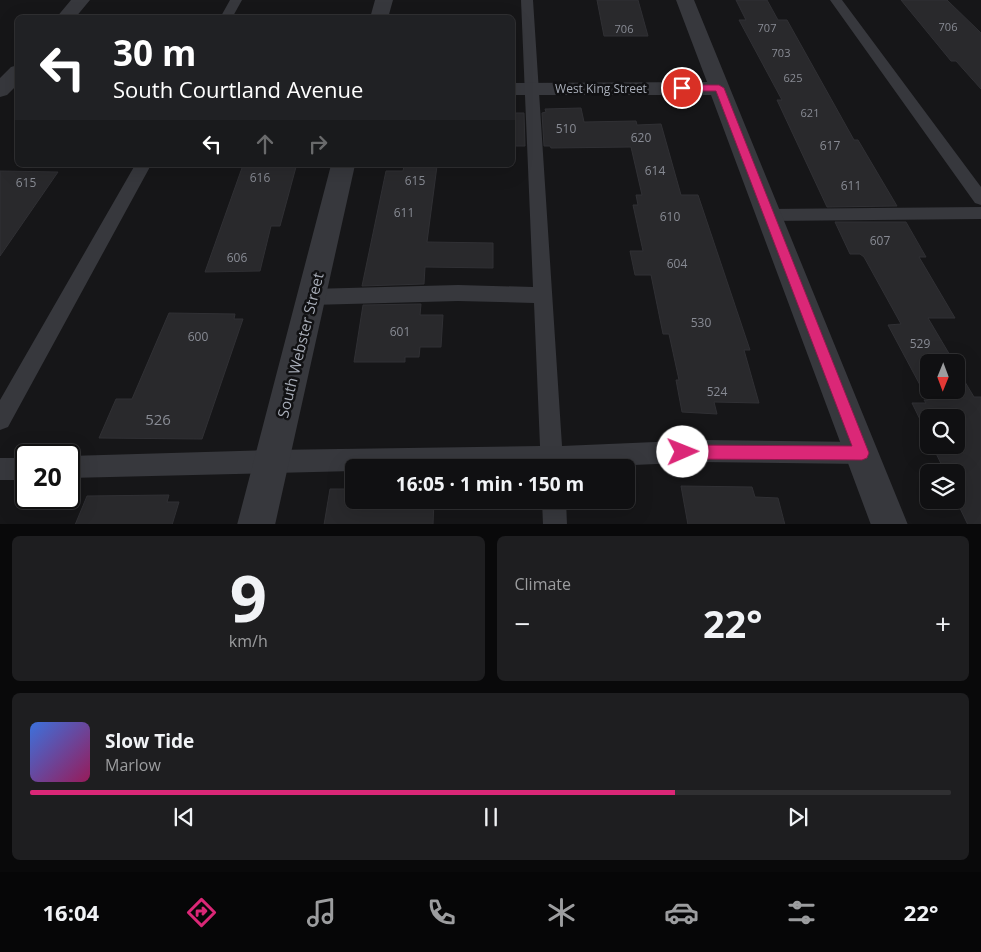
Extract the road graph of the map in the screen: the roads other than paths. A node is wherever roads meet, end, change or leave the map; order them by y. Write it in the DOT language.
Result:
graph roads {
  1 [pos="81,0"];
  2 [pos="236,0"];
  3 [pos="384,0"];
  4 [pos="527,0"];
  5 [pos="685,0"];
  6 [pos="836,0"];
  7 [pos="68,15"];
  8 [pos="228,15"];
  9 [pos="381,15"];
  10 [pos="15,74"];
  11 [pos="522,88"];
  12 [pos="719,88"];
  13 [pos="0,90"];
  14 [pos="0,97"];
  15 [pos="15,97"];
  16 [pos="142,167"];
  17 [pos="343,167"];
  18 [pos="981,200"];
  19 [pos="981,213"];
  20 [pos="768,215"];
  21 [pos="542,295"];
  22 [pos="311,297"];
  23 [pos="0,420"];
  24 [pos="862,453"];
  25 [pos="551,459"];
  26 [pos="596,459"];
  27 [pos="271,461"];
  28 [pos="345,461"];
  29 [pos="80,467"];
  30 [pos="0,469"];
  31 [pos="15,469"];
  32 [pos="554,509"];
  33 [pos="256,524"];
  34 [pos="555,524"];
  35 [pos="890,524"];
  1 -- 7 [label="street"];
  2 -- 8 [label="lane"];
  3 -- 9 [label="street"];
  4 -- 11 [label="lane"];
  5 -- 12 [label="street"];
  6 -- 18 [label="lane"];
  10 -- 13 [label="street"];
  11 -- 12 [label="street, West King Street"];
  11 -- 21 [label="lane"];
  12 -- 20 [label="street"];
  14 -- 15 [label="street"];
  16 -- 23 [label="lane"];
  17 -- 22 [label="street, South Webster Street"];
  19 -- 20 [label="lane"];
  20 -- 24 [label="street"];
  21 -- 22 [label="lane"];
  21 -- 25 [label="lane"];
  22 -- 27 [label="street, South Webster Street"];
  24 -- 26 [label="lane"];
  24 -- 35 [label="street"];
  27 -- 28 [label="lane"];
  27 -- 29 [label="lane"];
  27 -- 33 [label="street, South Webster Street"];
  30 -- 31 [label="lane"];
  32 -- 34 [label="lane"];
}
